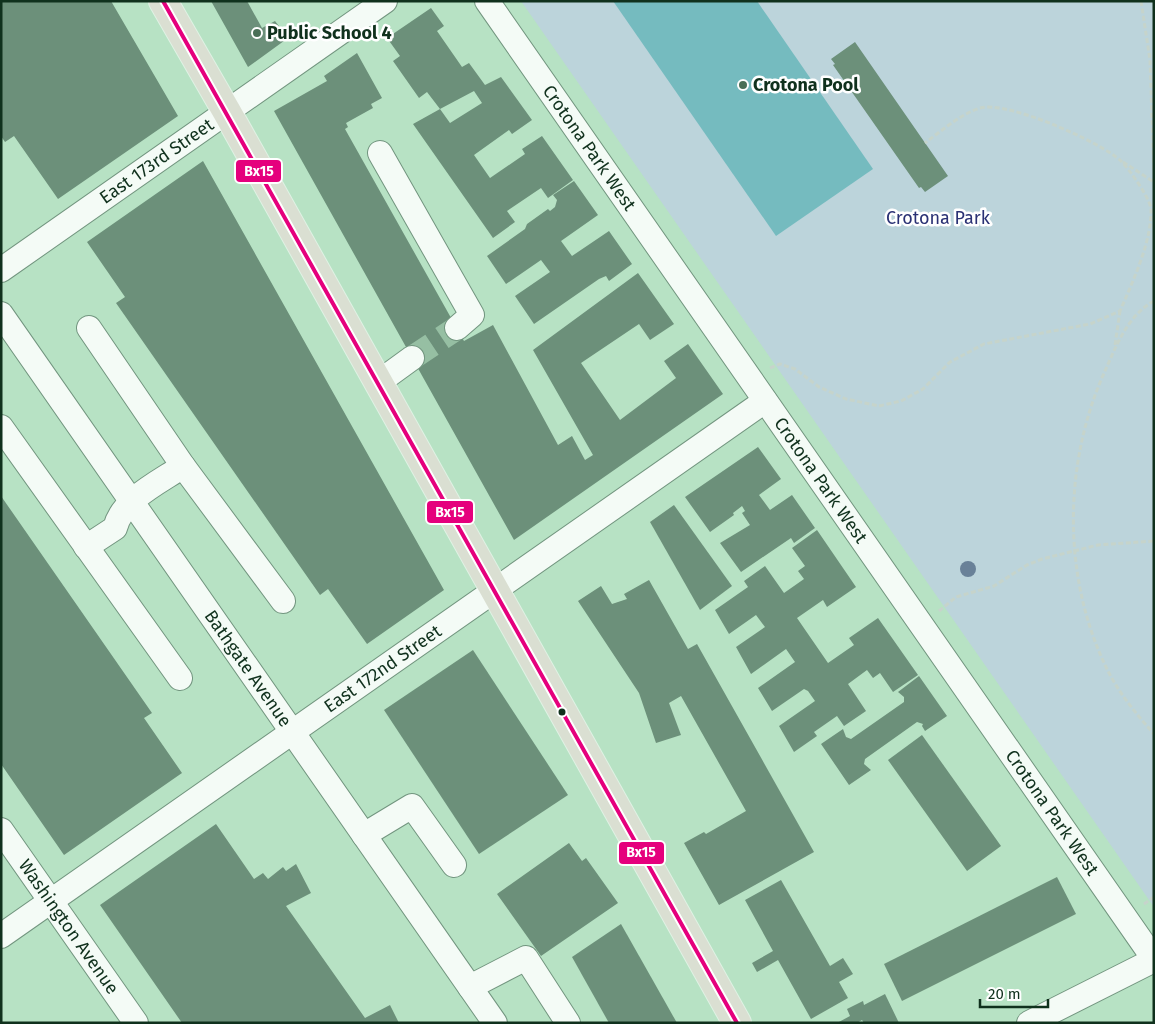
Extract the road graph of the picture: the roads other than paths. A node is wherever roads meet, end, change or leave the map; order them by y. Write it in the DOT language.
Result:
graph roads {
  1 [pos="163,1"];
  2 [pos="385,1"];
  3 [pos="487,1"];
  4 [pos="228,112"];
  5 [pos="380,153"];
  6 [pos="1,270"];
  7 [pos="1,314"];
  8 [pos="89,328"];
  9 [pos="457,328"];
  10 [pos="412,358"];
  11 [pos="379,382"];
  12 [pos="765,401"];
  13 [pos="1,427"];
  14 [pos="183,466"];
  15 [pos="125,509"];
  16 [pos="83,542"];
  17 [pos="495,590"];
  18 [pos="283,601"];
  19 [pos="180,678"];
  20 [pos="293,732"];
  21 [pos="1,830"];
  22 [pos="364,835"];
  23 [pos="454,865"];
  24 [pos="51,902"];
  25 [pos="1,936"];
  26 [pos="1154,960"];
  27 [pos="470,987"];
  28 [pos="136,1023"];
  29 [pos="495,1023"];
  30 [pos="568,1023"];
  31 [pos="737,1023"];
  32 [pos="1029,1023"];
  1 -- 4 [label="main road"];
  2 -- 4 [label="street, East 173rd Street"];
  3 -- 12 [label="street, Crotona Park West"];
  4 -- 6 [label="street, East 173rd Street"];
  4 -- 11 [label="main road"];
  5 -- 9 [label="street"];
  7 -- 15 [label="street, Bathgate Avenue"];
  8 -- 14 [label="street"];
  10 -- 11 [label="street"];
  11 -- 17 [label="main road"];
  12 -- 17 [label="street, East 172nd Street"];
  12 -- 26 [label="street, Crotona Park West"];
  13 -- 16 [label="street"];
  14 -- 15 [label="street"];
  14 -- 18 [label="street"];
  15 -- 16 [label="street"];
  15 -- 20 [label="street, Bathgate Avenue"];
  16 -- 19 [label="street"];
  17 -- 20 [label="street, East 172nd Street"];
  17 -- 31 [label="main road"];
  20 -- 22 [label="street, Bathgate Avenue"];
  20 -- 24 [label="street, East 172nd Street"];
  21 -- 24 [label="street, Washington Avenue"];
  22 -- 23 [label="street"];
  22 -- 27 [label="street, Bathgate Avenue"];
  24 -- 25 [label="street, East 172nd Street"];
  24 -- 28 [label="street, Washington Avenue"];
  26 -- 32 [label="street"];
  27 -- 29 [label="street, Bathgate Avenue"];
  27 -- 30 [label="street"];
}
